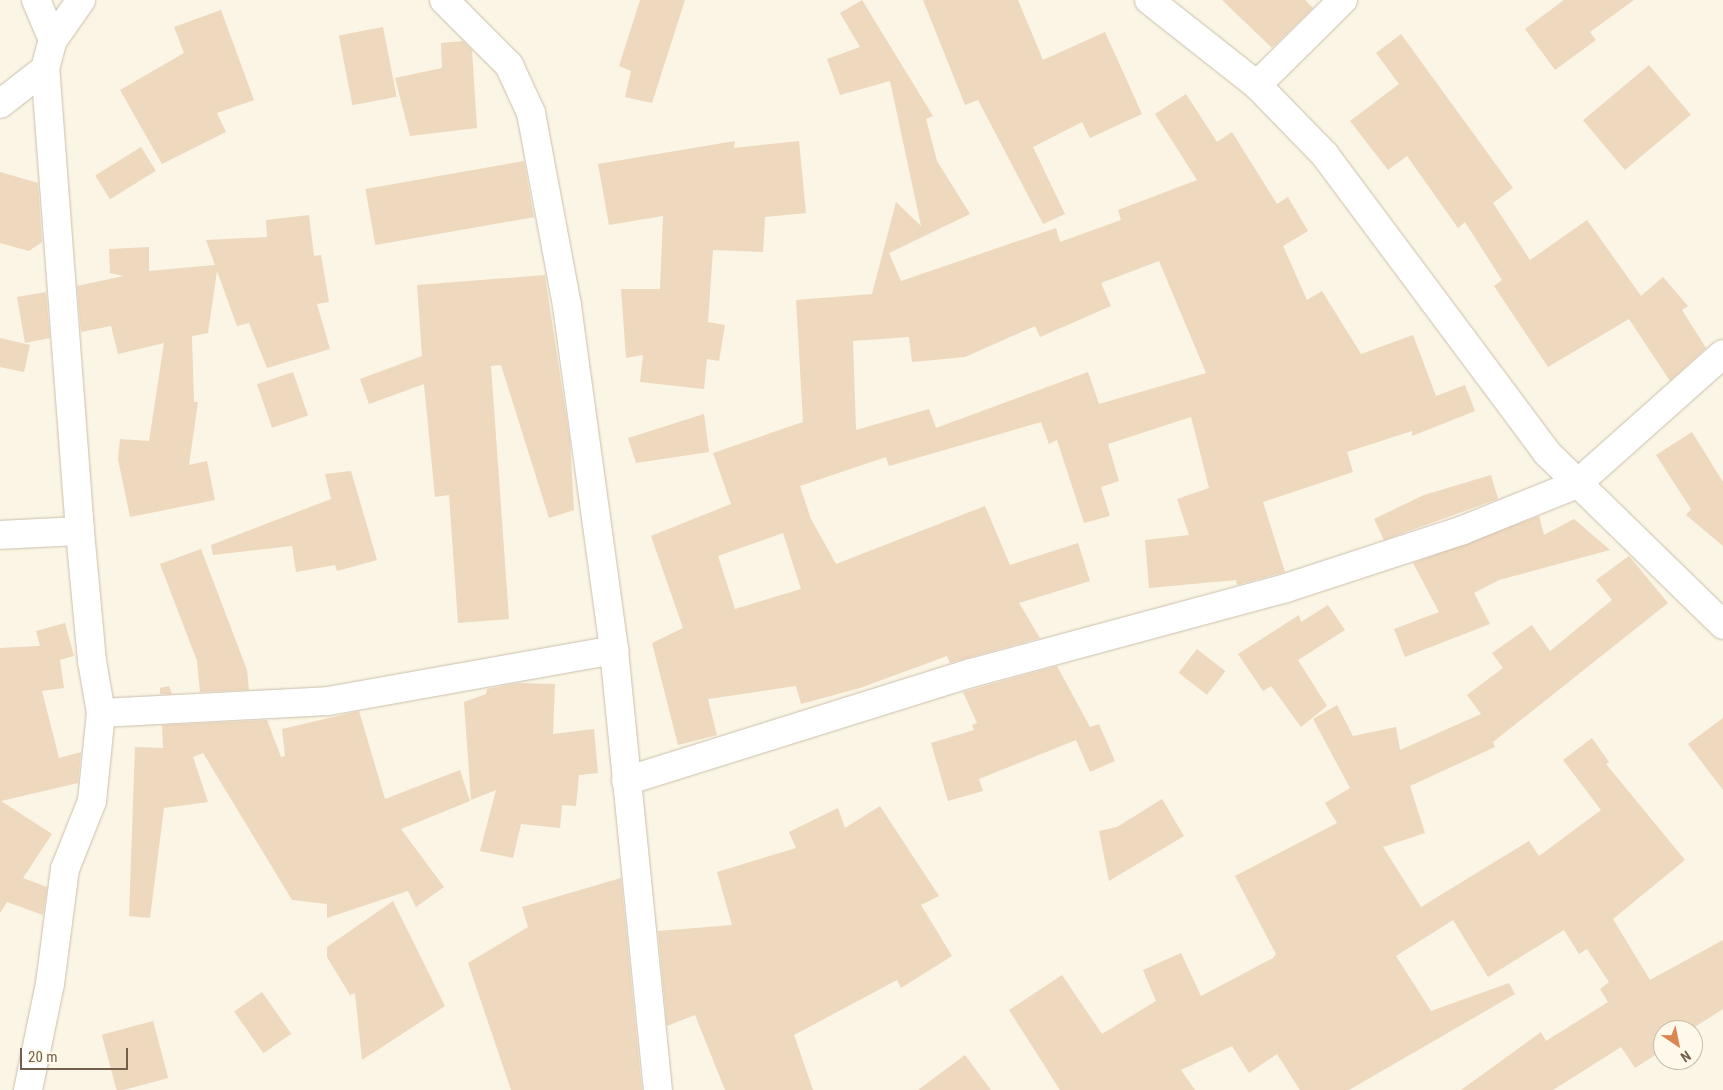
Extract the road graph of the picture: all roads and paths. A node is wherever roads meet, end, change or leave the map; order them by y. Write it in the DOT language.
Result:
graph roads {
  1 [pos="36,0"];
  2 [pos="81,0"];
  3 [pos="444,0"];
  4 [pos="1149,0"];
  5 [pos="1343,0"];
  6 [pos="53,40"];
  7 [pos="45,69"];
  8 [pos="1257,85"];
  9 [pos="0,104"];
  10 [pos="1723,354"];
  11 [pos="1577,484"];
  12 [pos="80,531"];
  13 [pos="0,535"];
  14 [pos="1723,625"];
  15 [pos="614,650"];
  16 [pos="101,713"];
  17 [pos="626,781"];
  18 [pos="28,1090"];
  19 [pos="658,1090"];
  1 -- 6 [label="street"];
  2 -- 6 [label="street"];
  3 -- 15 [label="street"];
  4 -- 8 [label="street"];
  5 -- 8 [label="street"];
  6 -- 7 [label="street"];
  7 -- 9 [label="street"];
  7 -- 12 [label="street"];
  8 -- 11 [label="street"];
  10 -- 11 [label="street"];
  11 -- 14 [label="street"];
  11 -- 17 [label="street"];
  12 -- 13 [label="street"];
  12 -- 16 [label="street"];
  15 -- 16 [label="street"];
  15 -- 17 [label="street"];
  16 -- 18 [label="street"];
  17 -- 19 [label="street"];
}
